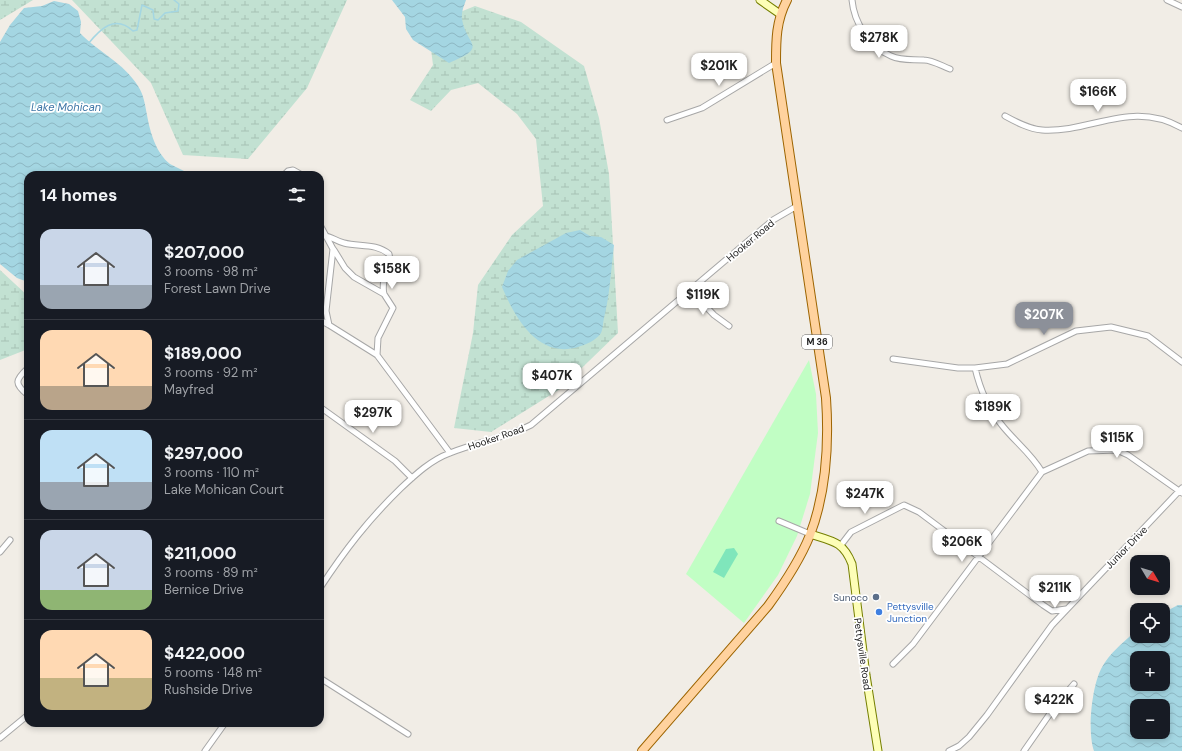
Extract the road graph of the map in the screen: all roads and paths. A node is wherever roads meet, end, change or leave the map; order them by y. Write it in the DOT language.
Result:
graph roads {
  1 [pos="760,0"];
  2 [pos="787,0"];
  3 [pos="852,0"];
  4 [pos="1167,0"];
  5 [pos="1182,7"];
  6 [pos="780,14"];
  7 [pos="776,63"];
  8 [pos="950,69"];
  9 [pos="1005,116"];
  10 [pos="666,120"];
  11 [pos="1182,128"];
  12 [pos="797,206"];
  13 [pos="324,236"];
  14 [pos="324,238"];
  15 [pos="333,249"];
  16 [pos="691,291"];
  17 [pos="384,294"];
  18 [pos="324,322"];
  19 [pos="329,325"];
  20 [pos="729,326"];
  21 [pos="377,354"];
  22 [pos="893,359"];
  23 [pos="1182,362"];
  24 [pos="975,368"];
  25 [pos="24,372"];
  26 [pos="24,391"];
  27 [pos="324,410"];
  28 [pos="450,453"];
  29 [pos="1042,472"];
  30 [pos="412,478"];
  31 [pos="1181,491"];
  32 [pos="780,522"];
  33 [pos="810,534"];
  34 [pos="10,540"];
  35 [pos="841,545"];
  36 [pos="0,552"];
  37 [pos="978,556"];
  38 [pos="324,582"];
  39 [pos="1066,609"];
  40 [pos="893,664"];
  41 [pos="324,681"];
  42 [pos="1074,684"];
  43 [pos="24,718"];
  44 [pos="222,727"];
  45 [pos="408,734"];
  46 [pos="0,738"];
  47 [pos="205,751"];
  48 [pos="642,751"];
  49 [pos="878,751"];
  50 [pos="948,751"];
  51 [pos="1024,751"];
  1 -- 6 [label="main road"];
  2 -- 6 [label="main road, M 36"];
  3 -- 8 [label="street"];
  4 -- 5 [label="street"];
  6 -- 7 [label="main road, M 36"];
  7 -- 10 [label="street"];
  7 -- 12 [label="main road, M 36"];
  9 -- 11 [label="street"];
  12 -- 16 [label="street, Hooker Road"];
  12 -- 33 [label="main road, M 36"];
  13 -- 17 [label="street"];
  14 -- 15 [label="street"];
  15 -- 17 [label="street"];
  15 -- 19 [label="street"];
  16 -- 20 [label="street"];
  16 -- 28 [label="street, Hooker Road"];
  17 -- 21 [label="street"];
  18 -- 19 [label="street"];
  19 -- 21 [label="street"];
  21 -- 28 [label="street"];
  22 -- 24 [label="street"];
  23 -- 24 [label="street"];
  24 -- 29 [label="street"];
  25 -- 26 [label="street"];
  27 -- 30 [label="street"];
  28 -- 30 [label="street, Hooker Road"];
  29 -- 31 [label="street"];
  29 -- 37 [label="street"];
  30 -- 38 [label="street, Hooker Road"];
  31 -- 39 [label="street, Junior Drive"];
  32 -- 33 [label="street"];
  33 -- 35 [label="main road"];
  33 -- 48 [label="main road, M 36"];
  34 -- 36 [label="street"];
  35 -- 37 [label="street"];
  35 -- 49 [label="main road, Pettysville Road"];
  37 -- 39 [label="street"];
  37 -- 40 [label="street"];
  39 -- 50 [label="street, Junior Drive"];
  41 -- 45 [label="street"];
  42 -- 51 [label="street"];
  43 -- 46 [label="street"];
  44 -- 47 [label="street"];
}
